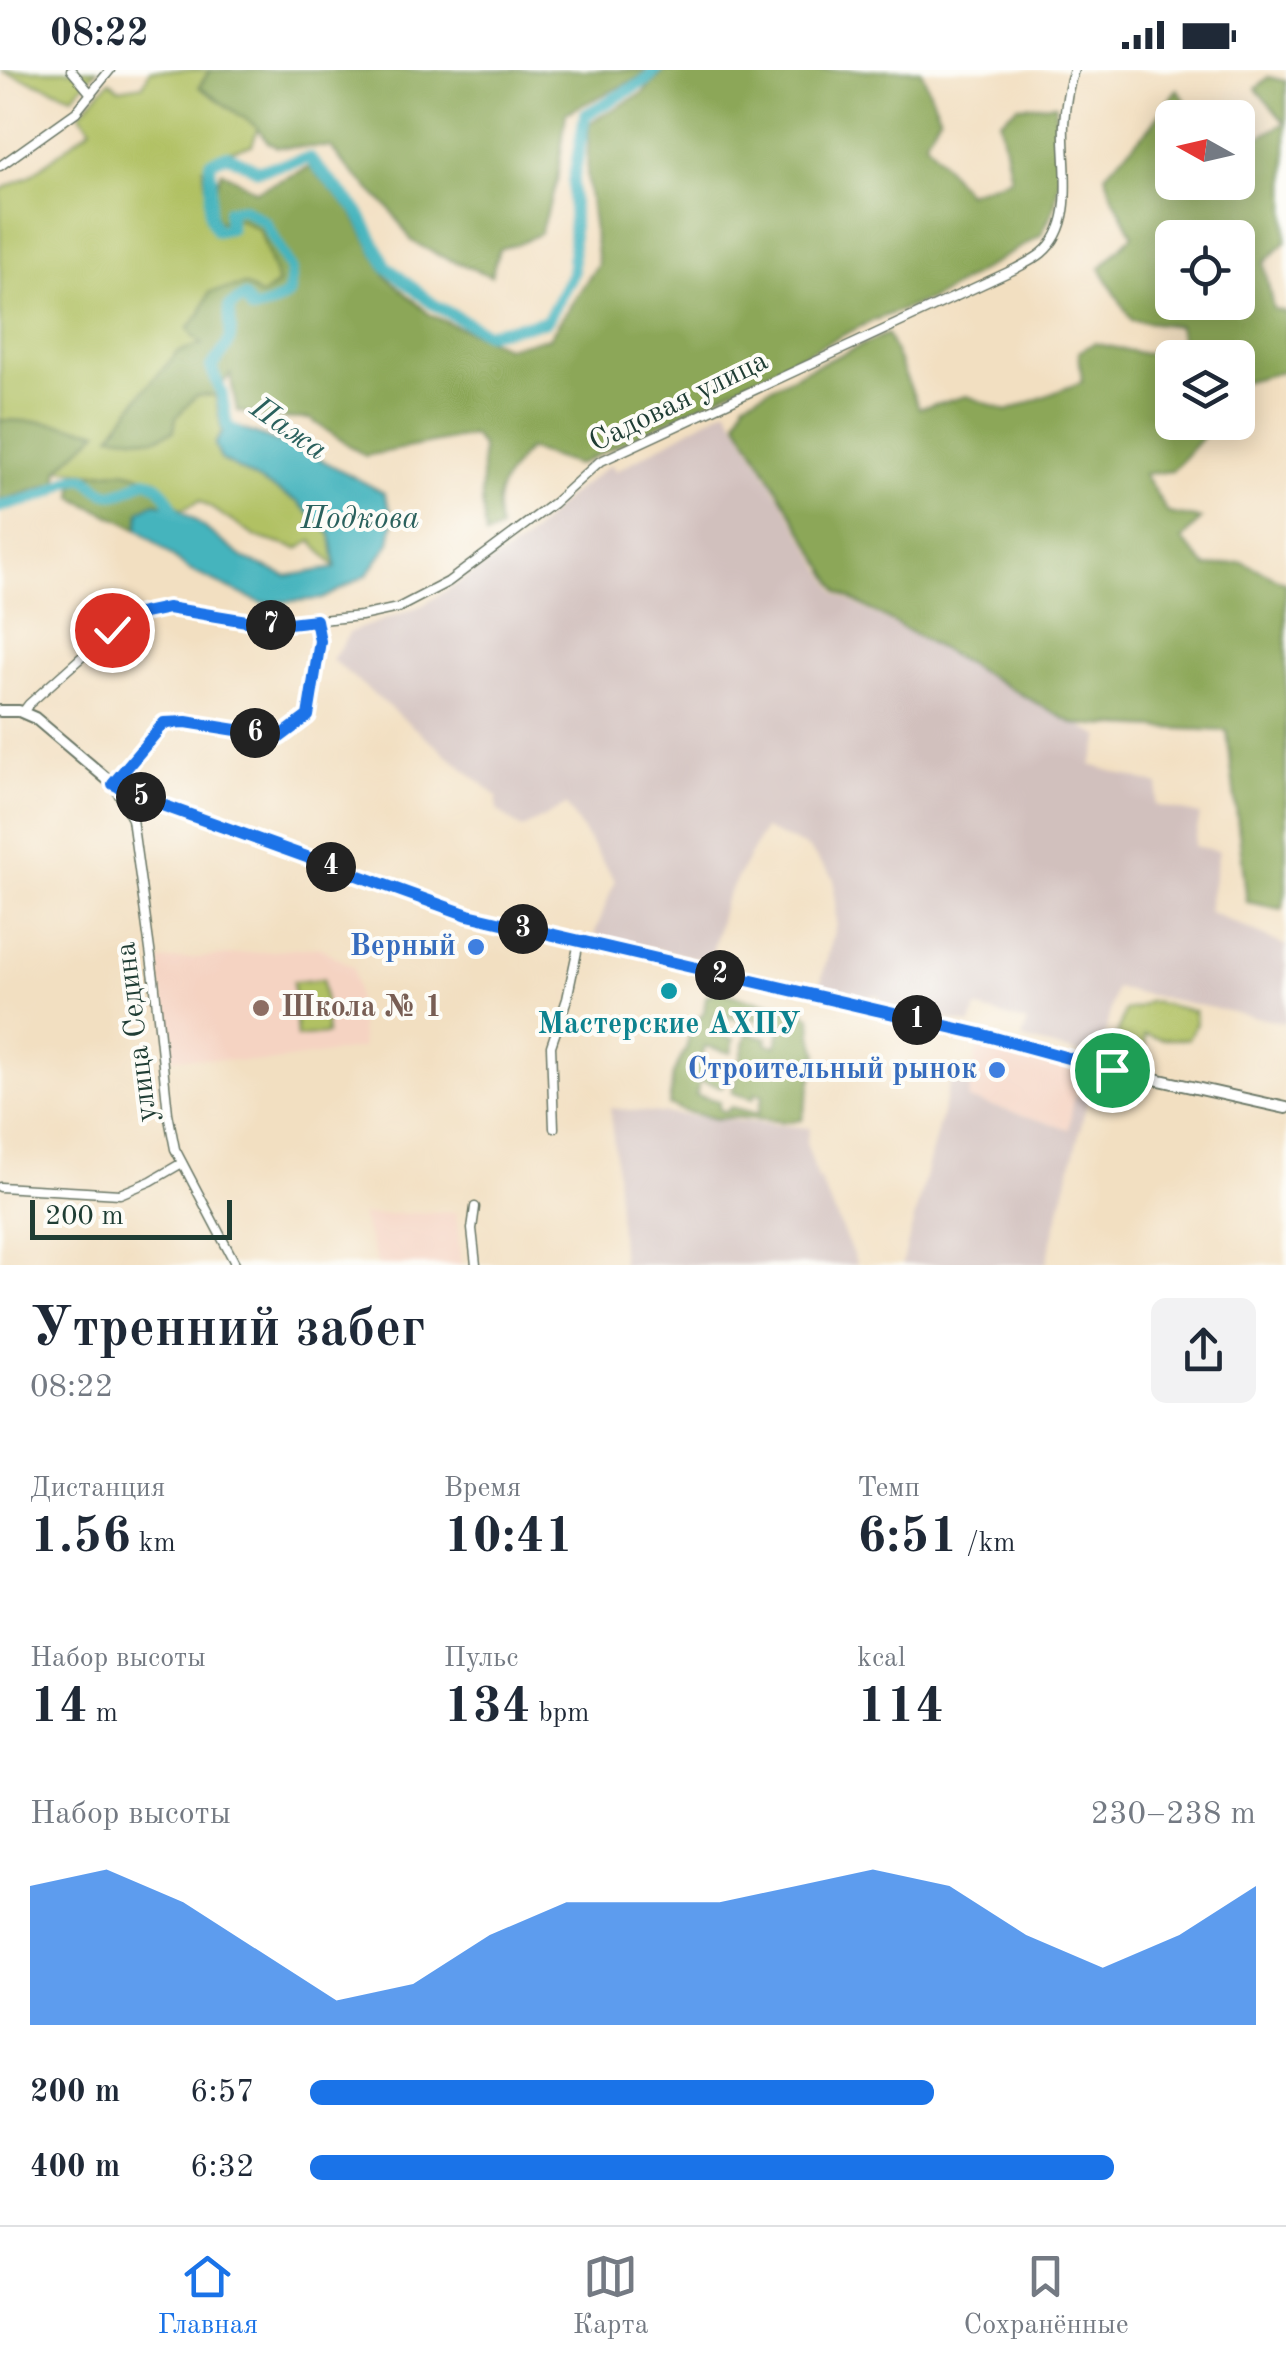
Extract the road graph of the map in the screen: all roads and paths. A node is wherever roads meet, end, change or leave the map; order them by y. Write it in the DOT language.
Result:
graph roads {
  1 [pos="71,70"];
  2 [pos="110,70"];
  3 [pos="1074,70"];
  4 [pos="91,94"];
  5 [pos="0,166"];
  6 [pos="316,620"];
  7 [pos="1,712"];
  8 [pos="23,712"];
  9 [pos="113,784"];
  10 [pos="578,942"];
  11 [pos="1286,1108"];
  12 [pos="554,1128"];
  13 [pos="182,1163"];
  14 [pos="0,1187"];
  15 [pos="474,1207"];
  16 [pos="236,1265"];
  17 [pos="476,1265"];
  1 -- 4 [label="street"];
  2 -- 4 [label="street"];
  3 -- 6 [label="street, Садовая улица"];
  4 -- 5 [label="street"];
  6 -- 8 [label="street, Садовая улица"];
  6 -- 9 [label="street"];
  7 -- 8 [label="main road"];
  8 -- 9 [label="main road"];
  9 -- 10 [label="main road"];
  9 -- 13 [label="street, улица Седина"];
  10 -- 11 [label="main road"];
  10 -- 12 [label="street"];
  13 -- 14 [label="street"];
  13 -- 16 [label="street, улица Седина"];
  15 -- 17 [label="street"];
}
